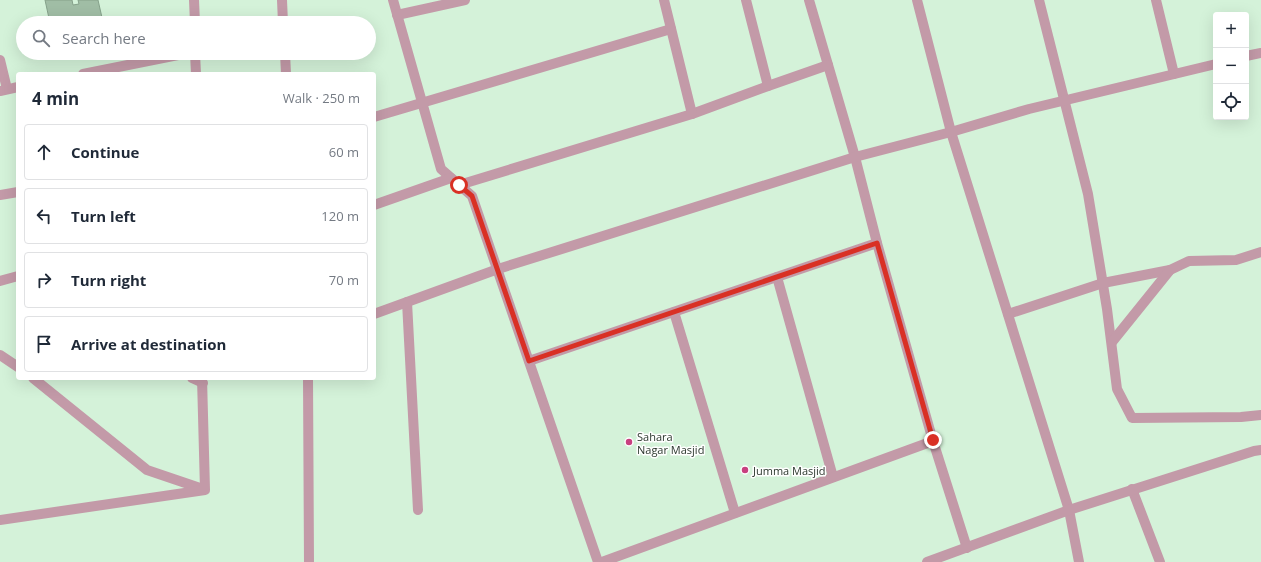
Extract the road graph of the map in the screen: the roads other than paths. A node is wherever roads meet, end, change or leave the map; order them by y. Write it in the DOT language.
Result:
graph roads {
  1 [pos="194,0"];
  2 [pos="282,0"];
  3 [pos="393,0"];
  4 [pos="465,0"];
  5 [pos="664,0"];
  6 [pos="746,0"];
  7 [pos="809,0"];
  8 [pos="918,0"];
  9 [pos="1039,0"];
  10 [pos="1156,0"];
  11 [pos="397,15"];
  12 [pos="195,16"];
  13 [pos="283,16"];
  14 [pos="671,29"];
  15 [pos="1261,53"];
  16 [pos="1249,55"];
  17 [pos="0,60"];
  18 [pos="153,60"];
  19 [pos="195,60"];
  20 [pos="285,60"];
  21 [pos="828,65"];
  22 [pos="1213,65"];
  23 [pos="93,72"];
  24 [pos="196,72"];
  25 [pos="286,72"];
  26 [pos="1174,74"];
  27 [pos="768,86"];
  28 [pos="16,87"];
  29 [pos="4,90"];
  30 [pos="1064,100"];
  31 [pos="422,104"];
  32 [pos="692,114"];
  33 [pos="376,116"];
  34 [pos="951,132"];
  35 [pos="855,157"];
  36 [pos="451,178"];
  37 [pos="459,185"];
  38 [pos="16,192"];
  39 [pos="0,195"];
  40 [pos="376,204"];
  41 [pos="877,243"];
  42 [pos="1261,252"];
  43 [pos="498,270"];
  44 [pos="1170,270"];
  45 [pos="16,277"];
  46 [pos="777,277"];
  47 [pos="0,281"];
  48 [pos="1103,283"];
  49 [pos="407,302"];
  50 [pos="674,312"];
  51 [pos="376,313"];
  52 [pos="1008,314"];
  53 [pos="1112,342"];
  54 [pos="0,355"];
  55 [pos="529,361"];
  56 [pos="16,366"];
  57 [pos="35,380"];
  58 [pos="202,380"];
  59 [pos="308,380"];
  60 [pos="1261,416"];
  61 [pos="933,440"];
  62 [pos="1261,450"];
  63 [pos="833,477"];
  64 [pos="1132,489"];
  65 [pos="205,490"];
  66 [pos="418,510"];
  67 [pos="1069,510"];
  68 [pos="735,513"];
  69 [pos="0,520"];
  70 [pos="967,548"];
  71 [pos="309,562"];
  72 [pos="598,562"];
  73 [pos="602,562"];
  74 [pos="927,562"];
  75 [pos="1079,562"];
  76 [pos="1160,562"];
  1 -- 12 [label="street"];
  2 -- 13 [label="street"];
  3 -- 11 [label="street"];
  4 -- 11 [label="street"];
  5 -- 14 [label="street"];
  6 -- 27 [label="street"];
  7 -- 21 [label="street"];
  8 -- 34 [label="street"];
  9 -- 30 [label="street"];
  10 -- 26 [label="street"];
  11 -- 31 [label="street"];
  14 -- 31 [label="street"];
  14 -- 32 [label="street"];
  15 -- 16 [label="street"];
  17 -- 29 [label="street"];
  18 -- 23 [label="street"];
  19 -- 24 [label="street"];
  20 -- 25 [label="street"];
  21 -- 27 [label="street"];
  21 -- 35 [label="street"];
  22 -- 26 [label="street"];
  26 -- 30 [label="street"];
  27 -- 32 [label="street"];
  28 -- 29 [label="street"];
  30 -- 34 [label="street"];
  30 -- 48 [label="street"];
  31 -- 33 [label="street"];
  31 -- 36 [label="street"];
  32 -- 37 [label="street"];
  34 -- 35 [label="street"];
  34 -- 52 [label="street"];
  35 -- 41 [label="street"];
  35 -- 43 [label="street"];
  36 -- 37 [label="street"];
  36 -- 40 [label="street"];
  37 -- 43 [label="street"];
  38 -- 39 [label="street"];
  41 -- 46 [label="street"];
  41 -- 61 [label="street"];
  42 -- 44 [label="street"];
  43 -- 49 [label="street"];
  43 -- 55 [label="street"];
  44 -- 48 [label="street"];
  44 -- 53 [label="street"];
  45 -- 47 [label="street"];
  46 -- 50 [label="street"];
  46 -- 63 [label="street"];
  48 -- 52 [label="street"];
  48 -- 53 [label="street"];
  49 -- 51 [label="street"];
  49 -- 66 [label="street"];
  50 -- 55 [label="street"];
  50 -- 68 [label="street"];
  52 -- 67 [label="street"];
  53 -- 60 [label="street"];
  54 -- 56 [label="street"];
  55 -- 72 [label="street"];
  57 -- 65 [label="street"];
  58 -- 65 [label="street"];
  59 -- 71 [label="street"];
  61 -- 63 [label="street"];
  61 -- 70 [label="street"];
  62 -- 64 [label="street"];
  63 -- 68 [label="street"];
  64 -- 67 [label="street"];
  64 -- 76 [label="street"];
  65 -- 69 [label="street"];
  67 -- 70 [label="street"];
  67 -- 75 [label="street"];
  68 -- 73 [label="street"];
  70 -- 74 [label="street"];
}
